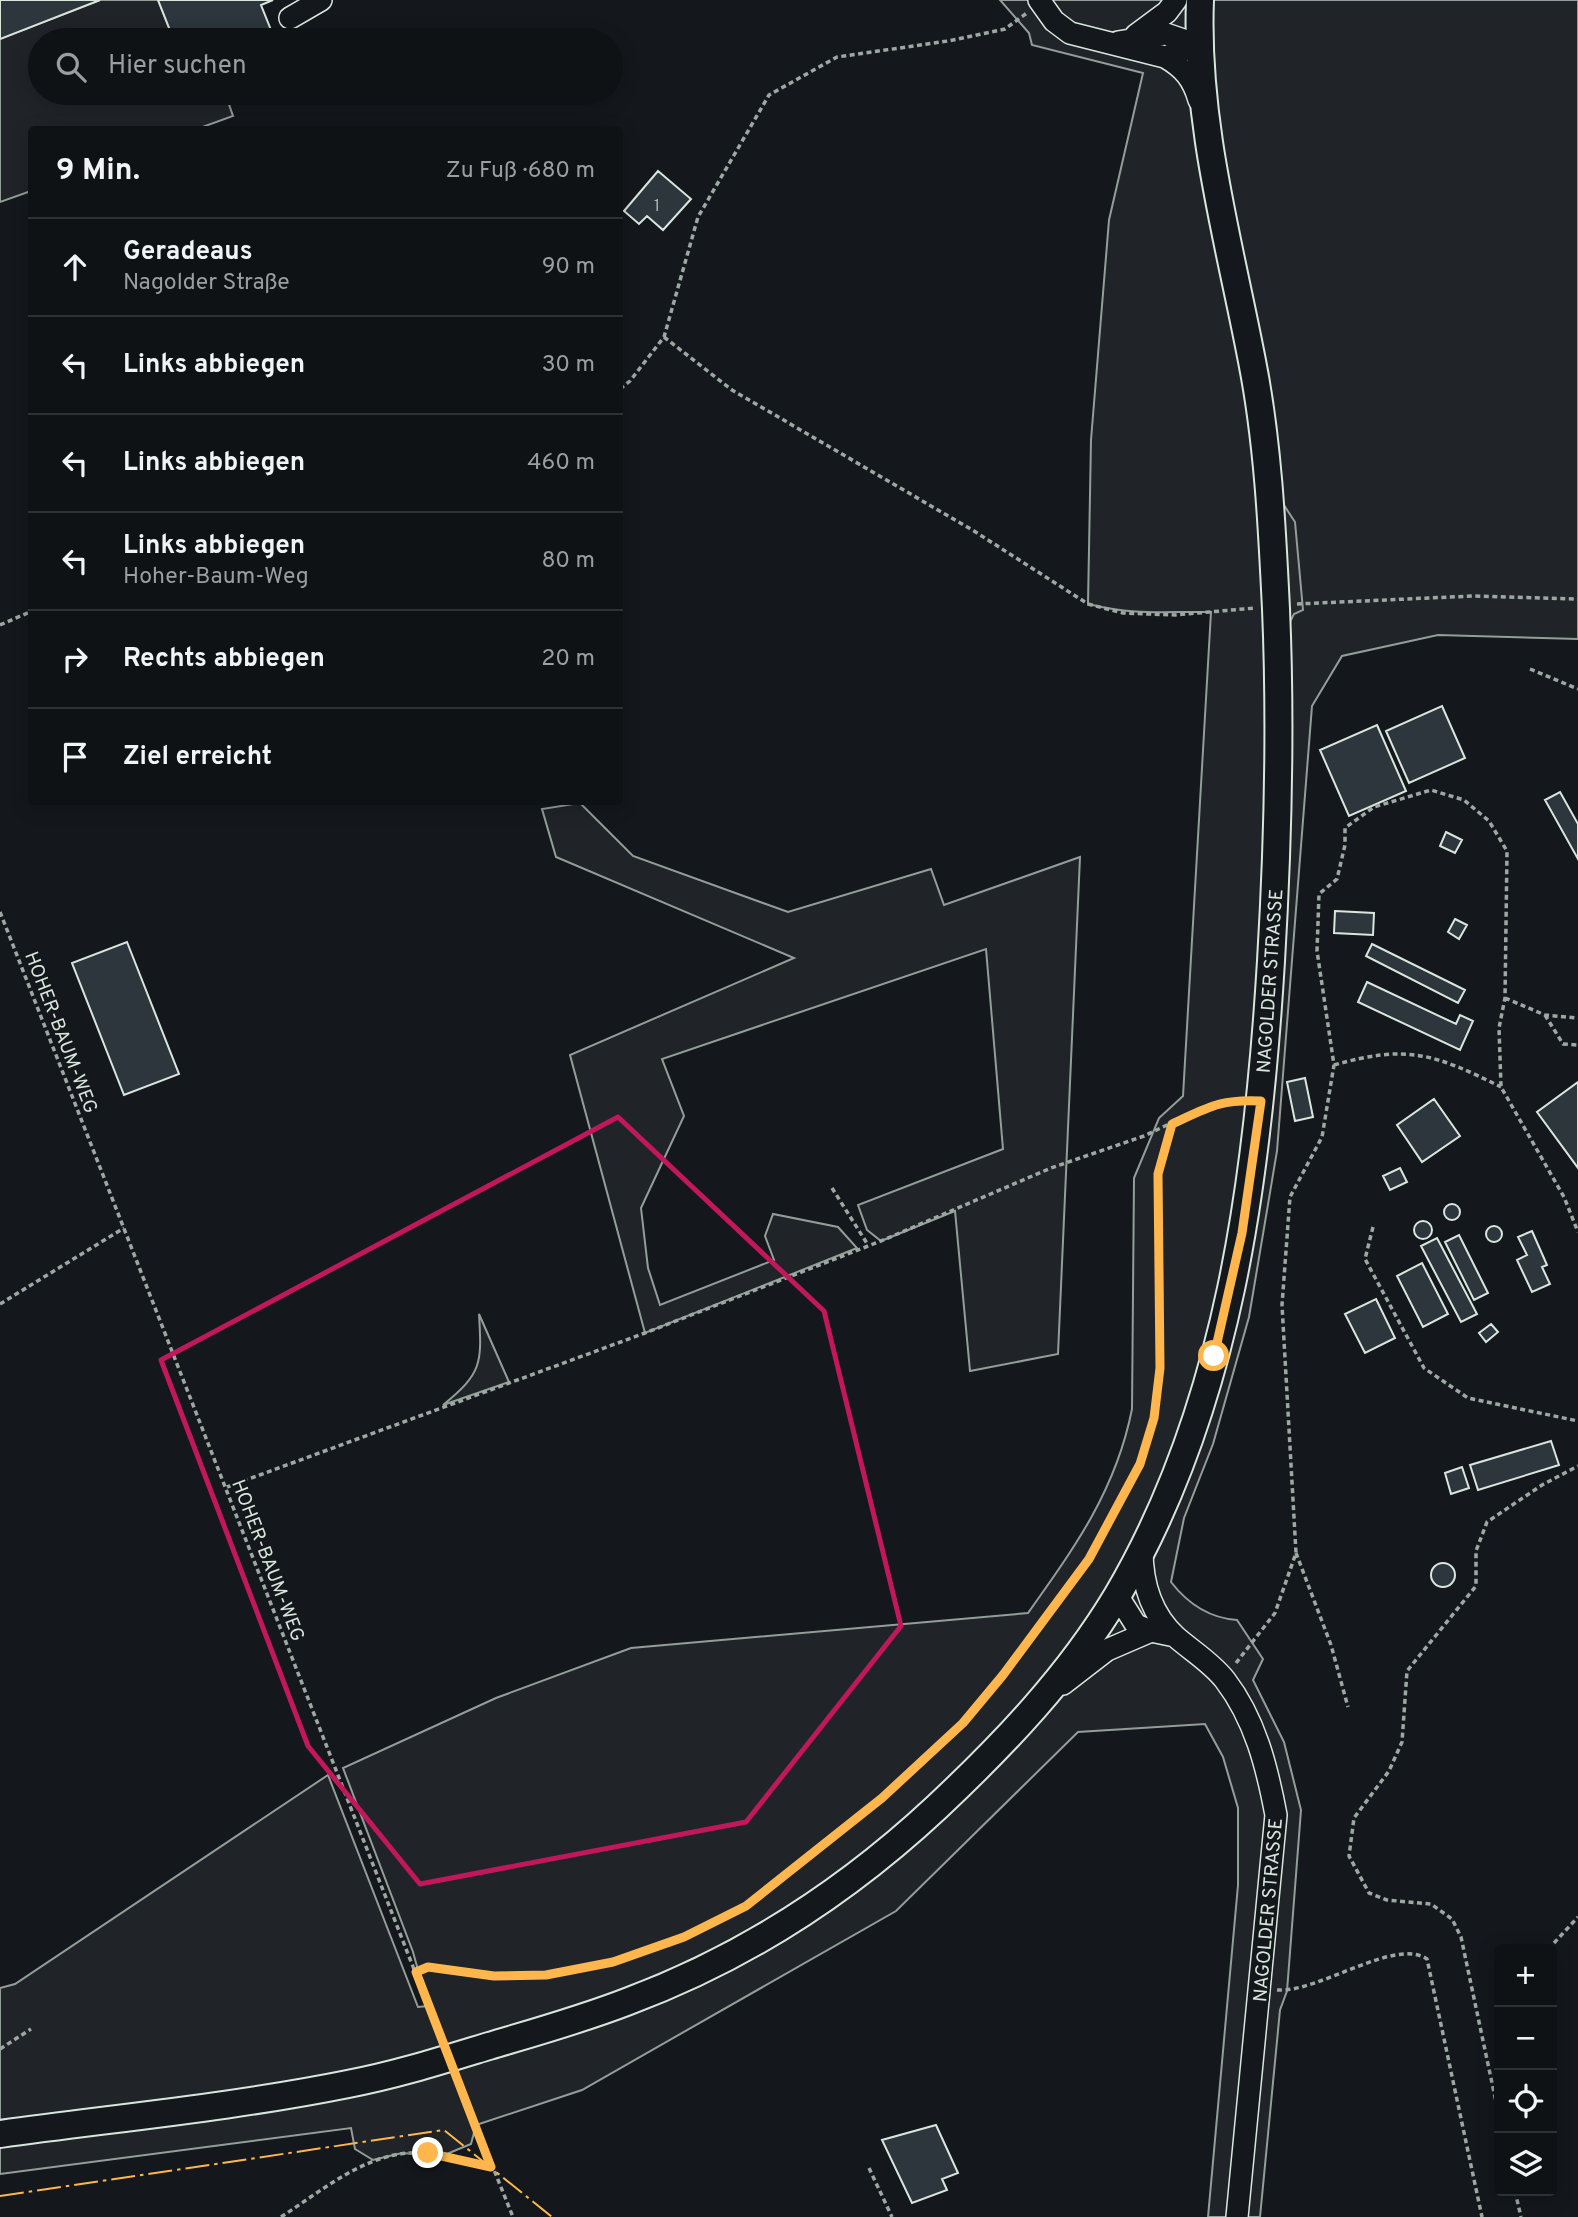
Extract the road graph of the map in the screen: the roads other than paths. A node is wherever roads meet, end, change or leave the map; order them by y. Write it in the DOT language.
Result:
graph roads {
  1 [pos="321,0"];
  2 [pos="1176,0"];
  3 [pos="1200,0"];
  4 [pos="1040,2"];
  5 [pos="290,19"];
  6 [pos="1122,41"];
  7 [pos="1198,45"];
  8 [pos="1166,57"];
  9 [pos="1206,124"];
  10 [pos="1142,1548"];
  11 [pos="1117,1595"];
  12 [pos="1152,1606"];
  13 [pos="1152,1631"];
  14 [pos="1175,1636"];
  15 [pos="1034,1707"];
  16 [pos="0,2134"];
  17 [pos="1237,2217"];
  1 -- 5 [label="street"];
  2 -- 6 [label="street"];
  3 -- 7 [label="main road, NAGOLDER STRASSE"];
  4 -- 6 [label="street"];
  6 -- 7 [label="street"];
  6 -- 8 [label="street"];
  7 -- 8 [label="street"];
  7 -- 9 [label="main road, NAGOLDER STRASSE"];
  8 -- 9 [label="street"];
  9 -- 10 [label="main road, NAGOLDER STRASSE"];
  10 -- 11 [label="main road, NAGOLDER STRASSE"];
  10 -- 12 [label="street, NAGOLDER STRASSE"];
  11 -- 12 [label="street"];
  11 -- 13 [label="street, NAGOLDER STRASSE"];
  11 -- 15 [label="main road"];
  12 -- 14 [label="street, NAGOLDER STRASSE"];
  13 -- 14 [label="street, NAGOLDER STRASSE"];
  13 -- 15 [label="street"];
  14 -- 17 [label="street, NAGOLDER STRASSE"];
  15 -- 16 [label="main road"];
}
